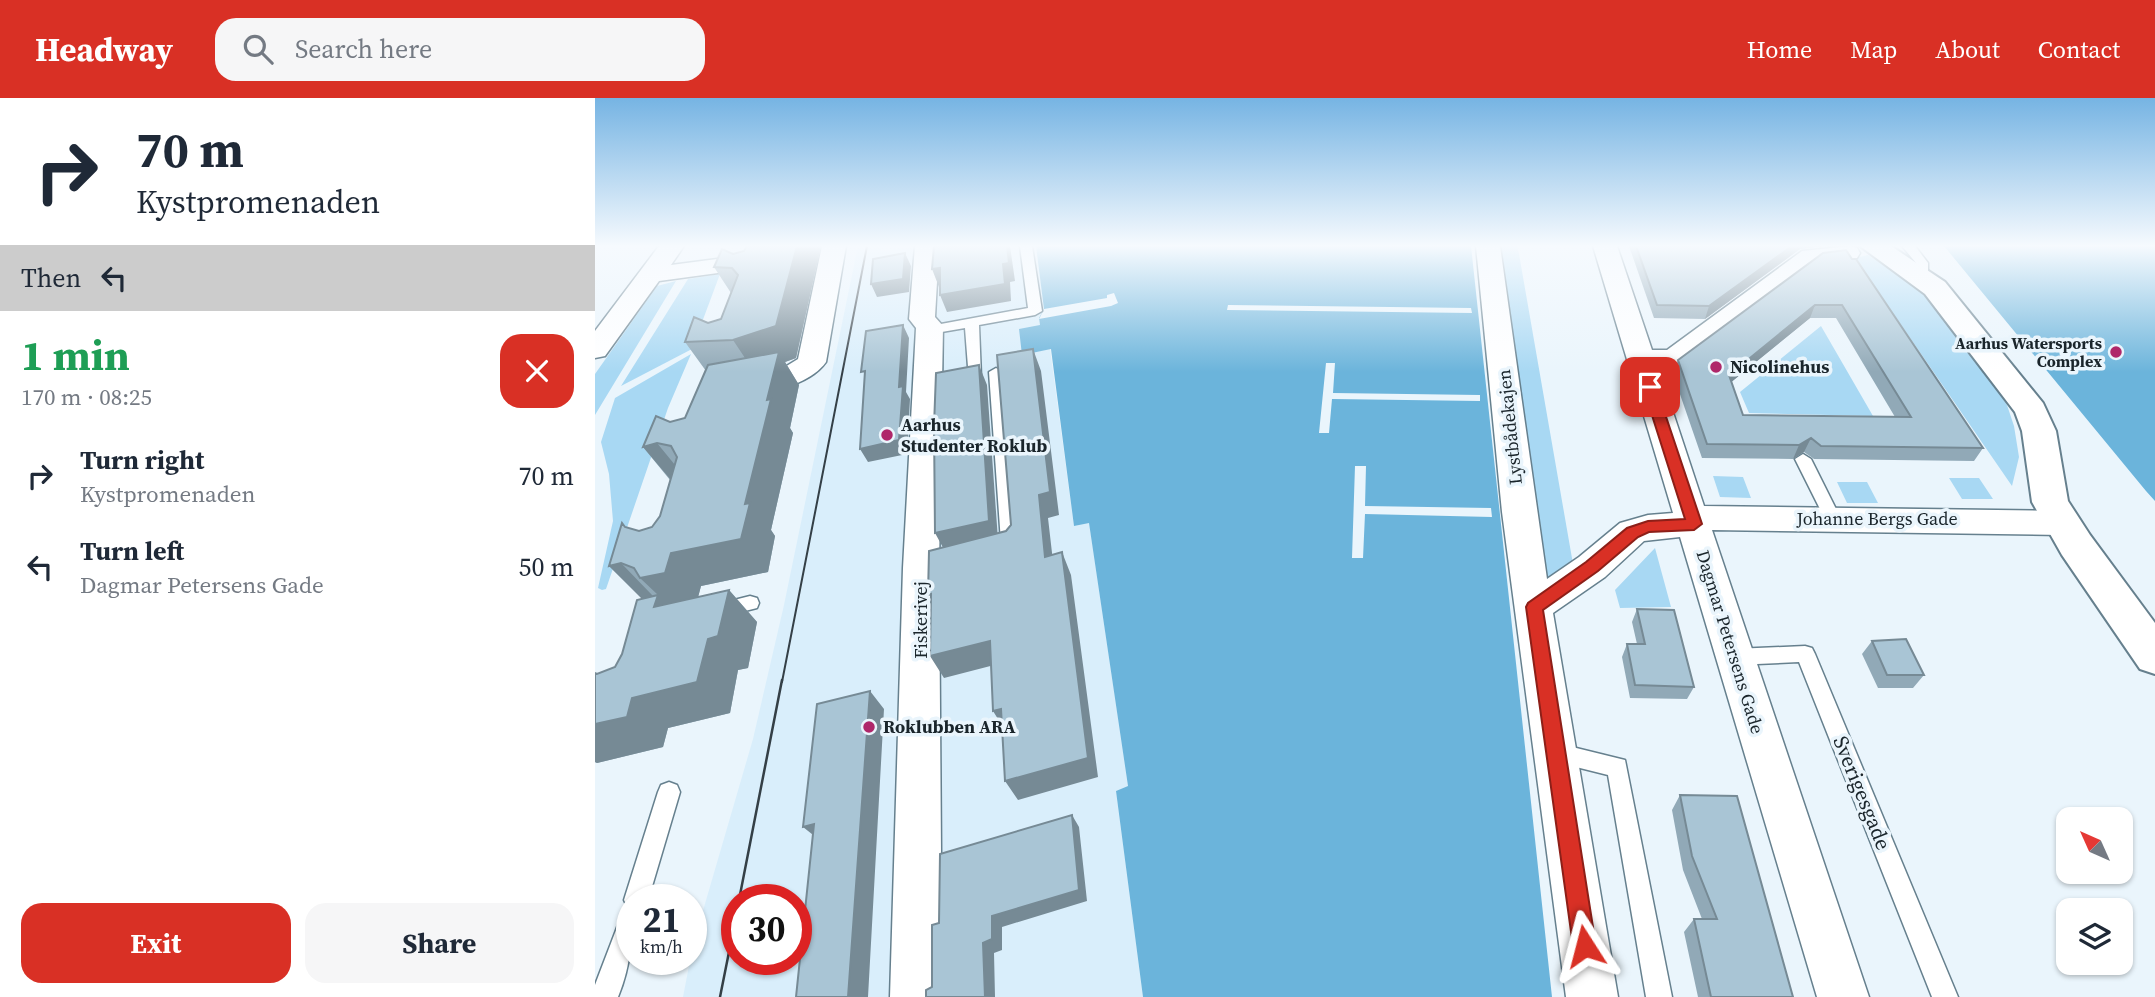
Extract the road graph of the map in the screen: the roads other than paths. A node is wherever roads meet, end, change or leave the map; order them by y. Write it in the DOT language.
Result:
graph roads {
  1 [pos="650,288"];
  2 [pos="826,288"];
  3 [pos="924,288"];
  4 [pos="1032,288"];
  5 [pos="1493,288"];
  6 [pos="1618,288"];
  7 [pos="1768,288"];
  8 [pos="1933,288"];
  9 [pos="972,322"];
  10 [pos="930,330"];
  11 [pos="595,350"];
  12 [pos="1641,358"];
  13 [pos="951,382"];
  14 [pos="719,383"];
  15 [pos="1803,459"];
  16 [pos="1833,519"];
  17 [pos="1693,521"];
  18 [pos="2061,523"];
  19 [pos="985,552"];
  20 [pos="750,603"];
  21 [pos="1534,607"];
  22 [pos="699,614"];
  23 [pos="2155,656"];
  24 [pos="1734,657"];
  25 [pos="1556,753"];
  26 [pos="669,792"];
  27 [pos="641,884"];
  28 [pos="616,964"];
  29 [pos="601,997"];
  30 [pos="916,997"];
  31 [pos="1592,997"];
  32 [pos="1659,997"];
  33 [pos="1843,997"];
  34 [pos="1945,997"];
  1 -- 11 [label="street"];
  2 -- 14 [label="street"];
  3 -- 10 [label="street, Fiskerivej"];
  4 -- 9 [label="lane"];
  5 -- 21 [label="street, Lystbådekajen"];
  6 -- 12 [label="street, Dagmar Petersens Gade"];
  7 -- 12 [label="street"];
  8 -- 18 [label="street"];
  9 -- 10 [label="lane"];
  9 -- 13 [label="lane"];
  10 -- 13 [label="street, Fiskerivej"];
  12 -- 17 [label="street, Dagmar Petersens Gade"];
  13 -- 19 [label="lane"];
  13 -- 30 [label="street, Fiskerivej"];
  15 -- 16 [label="lane"];
  16 -- 17 [label="street, Johanne Bergs Gade"];
  16 -- 18 [label="street, Johanne Bergs Gade"];
  17 -- 21 [label="street, Johanne Bergs Gade"];
  17 -- 24 [label="street, Dagmar Petersens Gade"];
  18 -- 23 [label="street"];
  20 -- 22 [label="lane"];
  21 -- 25 [label="street, Lystbådekajen"];
  24 -- 33 [label="street, Dagmar Petersens Gade"];
  24 -- 34 [label="lane, Sverigesgade"];
  25 -- 31 [label="street, Lystbådekajen"];
  25 -- 32 [label="lane"];
  26 -- 27 [label="lane"];
  28 -- 29 [label="lane"];
}
